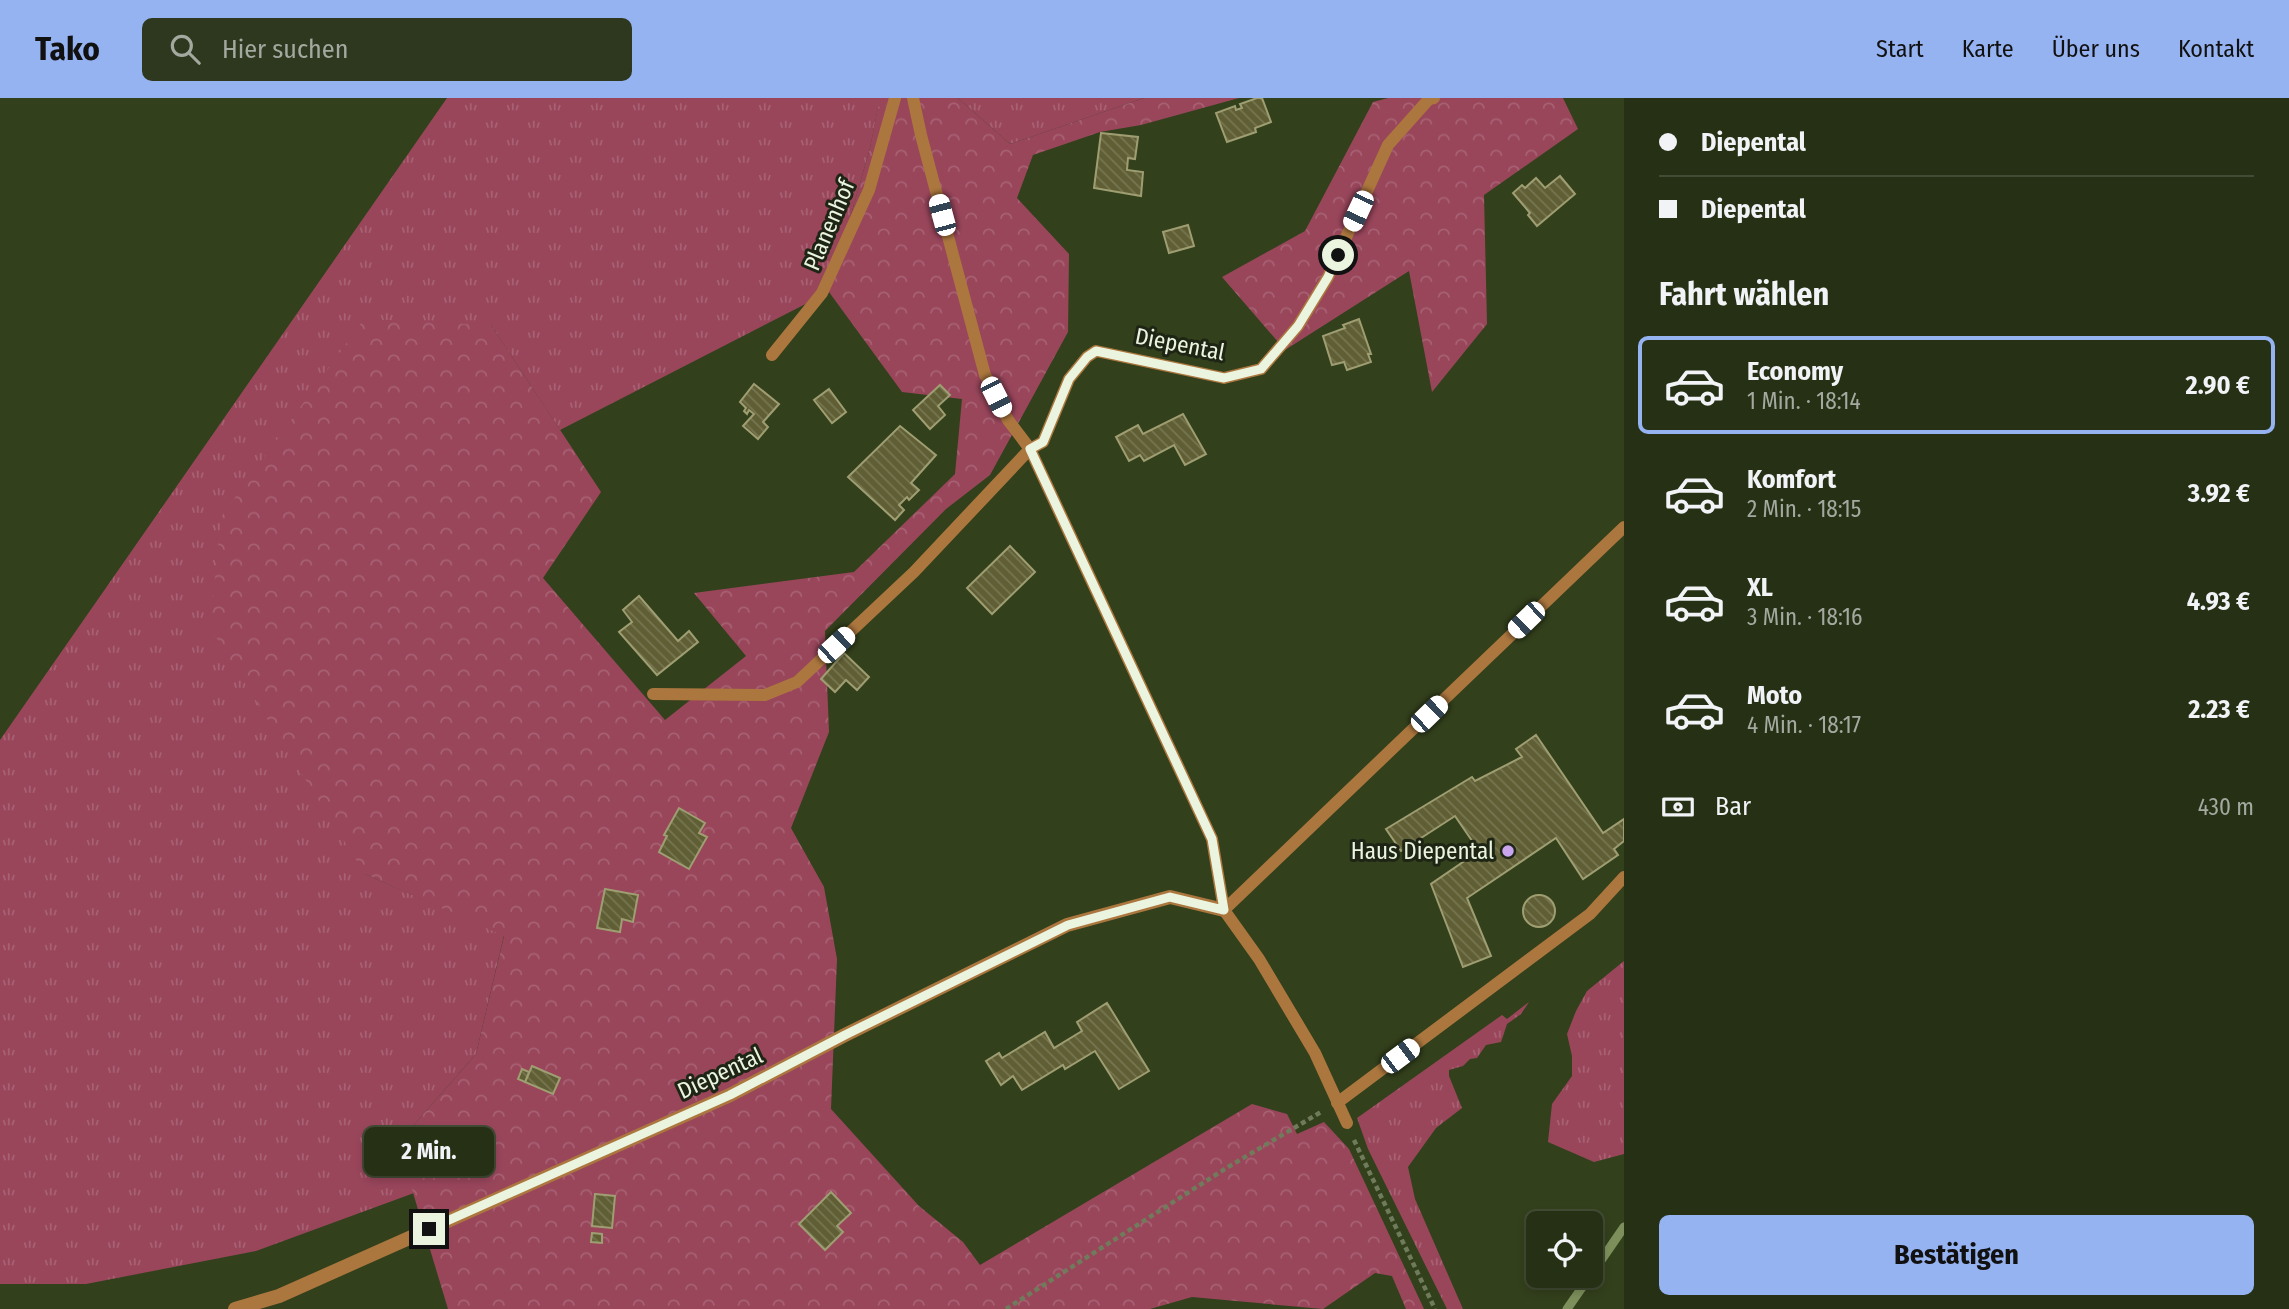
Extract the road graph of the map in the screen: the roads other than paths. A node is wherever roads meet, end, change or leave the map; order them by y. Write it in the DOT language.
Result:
graph roads {
  1 [pos="895,98"];
  2 [pos="914,98"];
  3 [pos="1434,98"];
  4 [pos="772,355"];
  5 [pos="1030,449"];
  6 [pos="1624,527"];
  7 [pos="653,694"];
  8 [pos="1624,877"];
  9 [pos="1224,910"];
  10 [pos="1337,1102"];
  11 [pos="1346,1123"];
  12 [pos="235,1309"];
  1 -- 4 [label="lane, Planenhof"];
  2 -- 5 [label="lane"];
  3 -- 5 [label="lane, Diepental"];
  5 -- 7 [label="lane, Diepental"];
  5 -- 9 [label="lane"];
  6 -- 9 [label="lane"];
  8 -- 10 [label="lane"];
  9 -- 10 [label="lane"];
  9 -- 12 [label="street, Diepental"];
  10 -- 11 [label="lane"];
}
